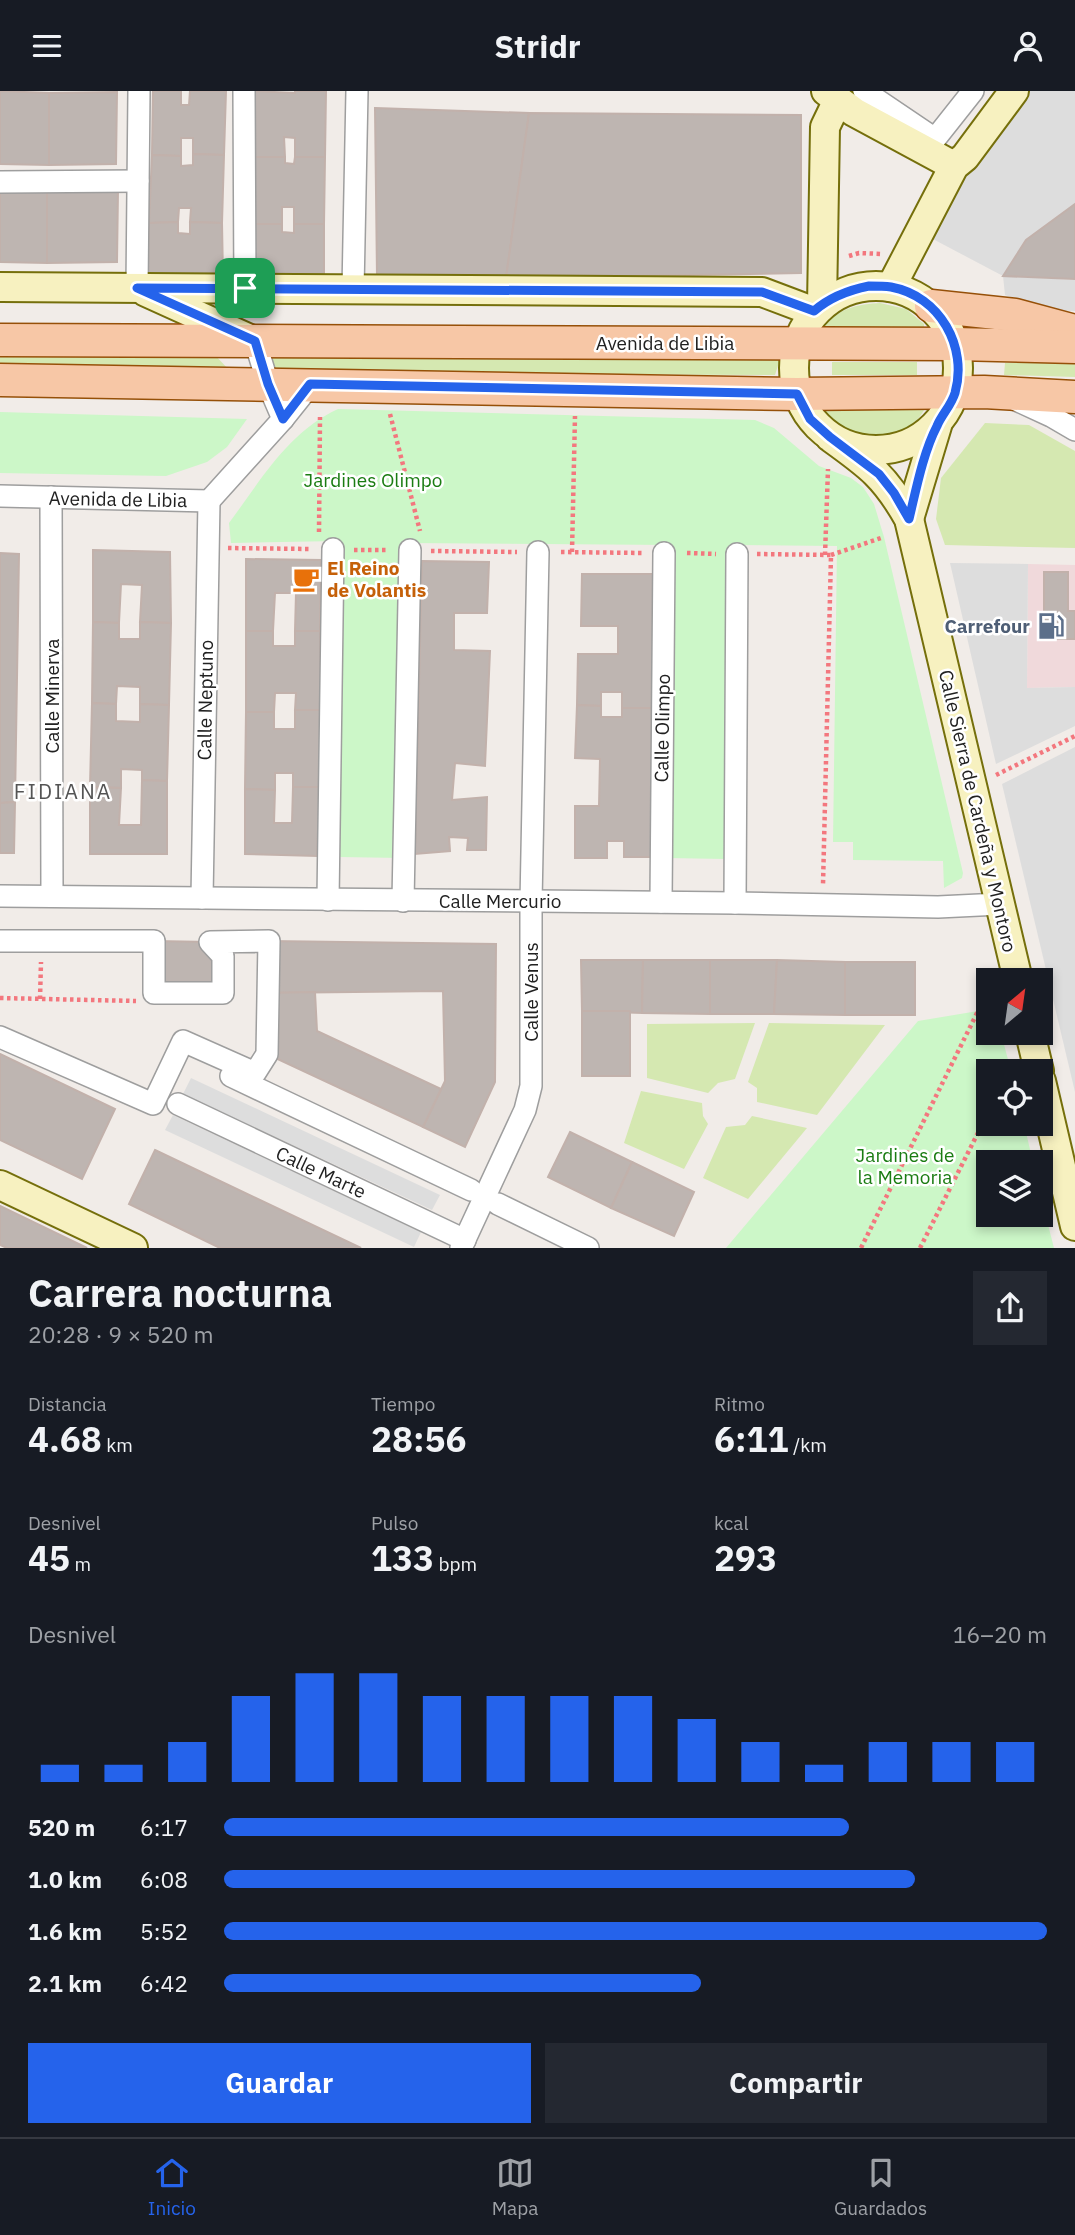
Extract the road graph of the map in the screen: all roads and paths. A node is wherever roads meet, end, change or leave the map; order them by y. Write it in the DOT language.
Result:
graph roads {
  1 [pos="139,91"];
  2 [pos="244,91"];
  3 [pos="357,91"];
  4 [pos="972,91"];
  5 [pos="1014,91"];
  6 [pos="844,93"];
  7 [pos="954,166"];
  8 [pos="138,181"];
  9 [pos="0,182"];
  10 [pos="0,287"];
  11 [pos="891,287"];
  12 [pos="137,288"];
  13 [pos="245,288"];
  14 [pos="353,289"];
  15 [pos="931,306"];
  16 [pos="818,308"];
  17 [pos="1075,331"];
  18 [pos="0,340"];
  19 [pos="255,341"];
  20 [pos="797,344"];
  21 [pos="955,344"];
  22 [pos="1075,347"];
  23 [pos="0,380"];
  24 [pos="268,384"];
  25 [pos="310,384"];
  26 [pos="955,393"];
  27 [pos="1000,393"];
  28 [pos="797,394"];
  29 [pos="1075,397"];
  30 [pos="389,410"];
  31 [pos="575,415"];
  32 [pos="320,417"];
  33 [pos="283,419"];
  34 [pos="937,426"];
  35 [pos="1075,430"];
  36 [pos="830,437"];
  37 [pos="828,469"];
  38 [pos="0,496"];
  39 [pos="51,497"];
  40 [pos="209,501"];
  41 [pos="909,519"];
  42 [pos="884,537"];
  43 [pos="224,548"];
  44 [pos="326,549"];
  45 [pos="417,550"];
  46 [pos="500,551"];
  47 [pos="538,552"];
  48 [pos="572,552"];
  49 [pos="664,553"];
  50 [pos="737,554"];
  51 [pos="1075,736"];
  52 [pos="971,778"];
  53 [pos="52,895"];
  54 [pos="0,896"];
  55 [pos="202,898"];
  56 [pos="328,900"];
  57 [pos="403,901"];
  58 [pos="531,902"];
  59 [pos="661,902"];
  60 [pos="735,903"];
  61 [pos="1000,904"];
  62 [pos="0,941"];
  63 [pos="1015,968"];
  64 [pos="0,998"];
  65 [pos="148,1002"];
  66 [pos="976,1015"];
  67 [pos="0,1037"];
  68 [pos="0,1046"];
  69 [pos="188,1056"];
  70 [pos="178,1104"];
  71 [pos="159,1119"];
  72 [pos="1053,1132"];
  73 [pos="976,1136"];
  74 [pos="0,1185"];
  75 [pos="471,1190"];
  76 [pos="498,1204"];
  77 [pos="1075,1226"];
  78 [pos="463,1244"];
  79 [pos="133,1248"];
  80 [pos="588,1248"];
  81 [pos="861,1248"];
  82 [pos="920,1248"];
  1 -- 8 [label="street"];
  2 -- 13 [label="street"];
  3 -- 14 [label="street"];
  4 -- 6 [label="street"];
  5 -- 7 [label="street"];
  6 -- 7 [label="street"];
  6 -- 16 [label="street"];
  7 -- 11 [label="street"];
  8 -- 9 [label="street"];
  8 -- 12 [label="street"];
  10 -- 12 [label="street"];
  11 -- 15 [label="street"];
  11 -- 16 [label="street"];
  12 -- 13 [label="street"];
  12 -- 19 [label="street"];
  13 -- 14 [label="street"];
  14 -- 16 [label="street"];
  15 -- 17 [label="main road"];
  15 -- 21 [label="street"];
  16 -- 20 [label="street"];
  18 -- 19 [label="main road, Avenida de Libia"];
  19 -- 20 [label="main road, Avenida de Libia"];
  19 -- 24 [label="street"];
  20 -- 21 [label="main road, Avenida de Libia"];
  20 -- 28 [label="street"];
  21 -- 22 [label="main road, Avenida de Libia"];
  21 -- 26 [label="street"];
  23 -- 24 [label="main road"];
  24 -- 25 [label="main road"];
  24 -- 33 [label="street"];
  25 -- 28 [label="main road"];
  25 -- 33 [label="street, Avenida de Libia"];
  26 -- 27 [label="main road"];
  26 -- 28 [label="main road"];
  26 -- 34 [label="street"];
  27 -- 29 [label="main road"];
  27 -- 35 [label="street"];
  28 -- 36 [label="street, Calle Sierra de Cardeña y Montoro"];
  30 -- 45 [label="path"];
  31 -- 48 [label="path"];
  32 -- 44 [label="path"];
  33 -- 40 [label="street, Avenida de Libia"];
  34 -- 36 [label="street"];
  34 -- 41 [label="street"];
  36 -- 41 [label="street, Calle Sierra de Cardeña y Montoro"];
  37 -- 42 [label="path"];
  38 -- 39 [label="street, Avenida de Libia"];
  39 -- 40 [label="street, Avenida de Libia"];
  39 -- 53 [label="street, Calle Minerva"];
  40 -- 55 [label="street, Calle Neptuno"];
  41 -- 52 [label="street, Calle Sierra de Cardeña y Montoro"];
  43 -- 44 [label="path"];
  44 -- 45 [label="path"];
  44 -- 56 [label="street"];
  45 -- 46 [label="path"];
  45 -- 57 [label="street"];
  47 -- 58 [label="street, Calle Venus"];
  49 -- 59 [label="street, Calle Olimpo"];
  50 -- 60 [label="street"];
  51 -- 52 [label="path"];
  52 -- 61 [label="street, Calle Sierra de Cardeña y Montoro"];
  53 -- 54 [label="street, Calle Mercurio"];
  53 -- 55 [label="street, Calle Mercurio"];
  55 -- 56 [label="street, Calle Mercurio"];
  56 -- 57 [label="street, Calle Mercurio"];
  57 -- 58 [label="street, Calle Mercurio"];
  58 -- 59 [label="street, Calle Mercurio"];
  58 -- 78 [label="street, Calle Venus"];
  59 -- 60 [label="street, Calle Mercurio"];
  60 -- 61 [label="street, Calle Mercurio"];
  61 -- 63 [label="street, Calle Sierra de Cardeña y Montoro"];
  62 -- 67 [label="street"];
  64 -- 65 [label="path"];
  66 -- 81 [label="path"];
  68 -- 71 [label="street"];
  69 -- 75 [label="street"];
  70 -- 78 [label="street, Calle Marte"];
  72 -- 77 [label="street"];
  73 -- 82 [label="path"];
  74 -- 79 [label="street"];
  76 -- 80 [label="street"];
}
